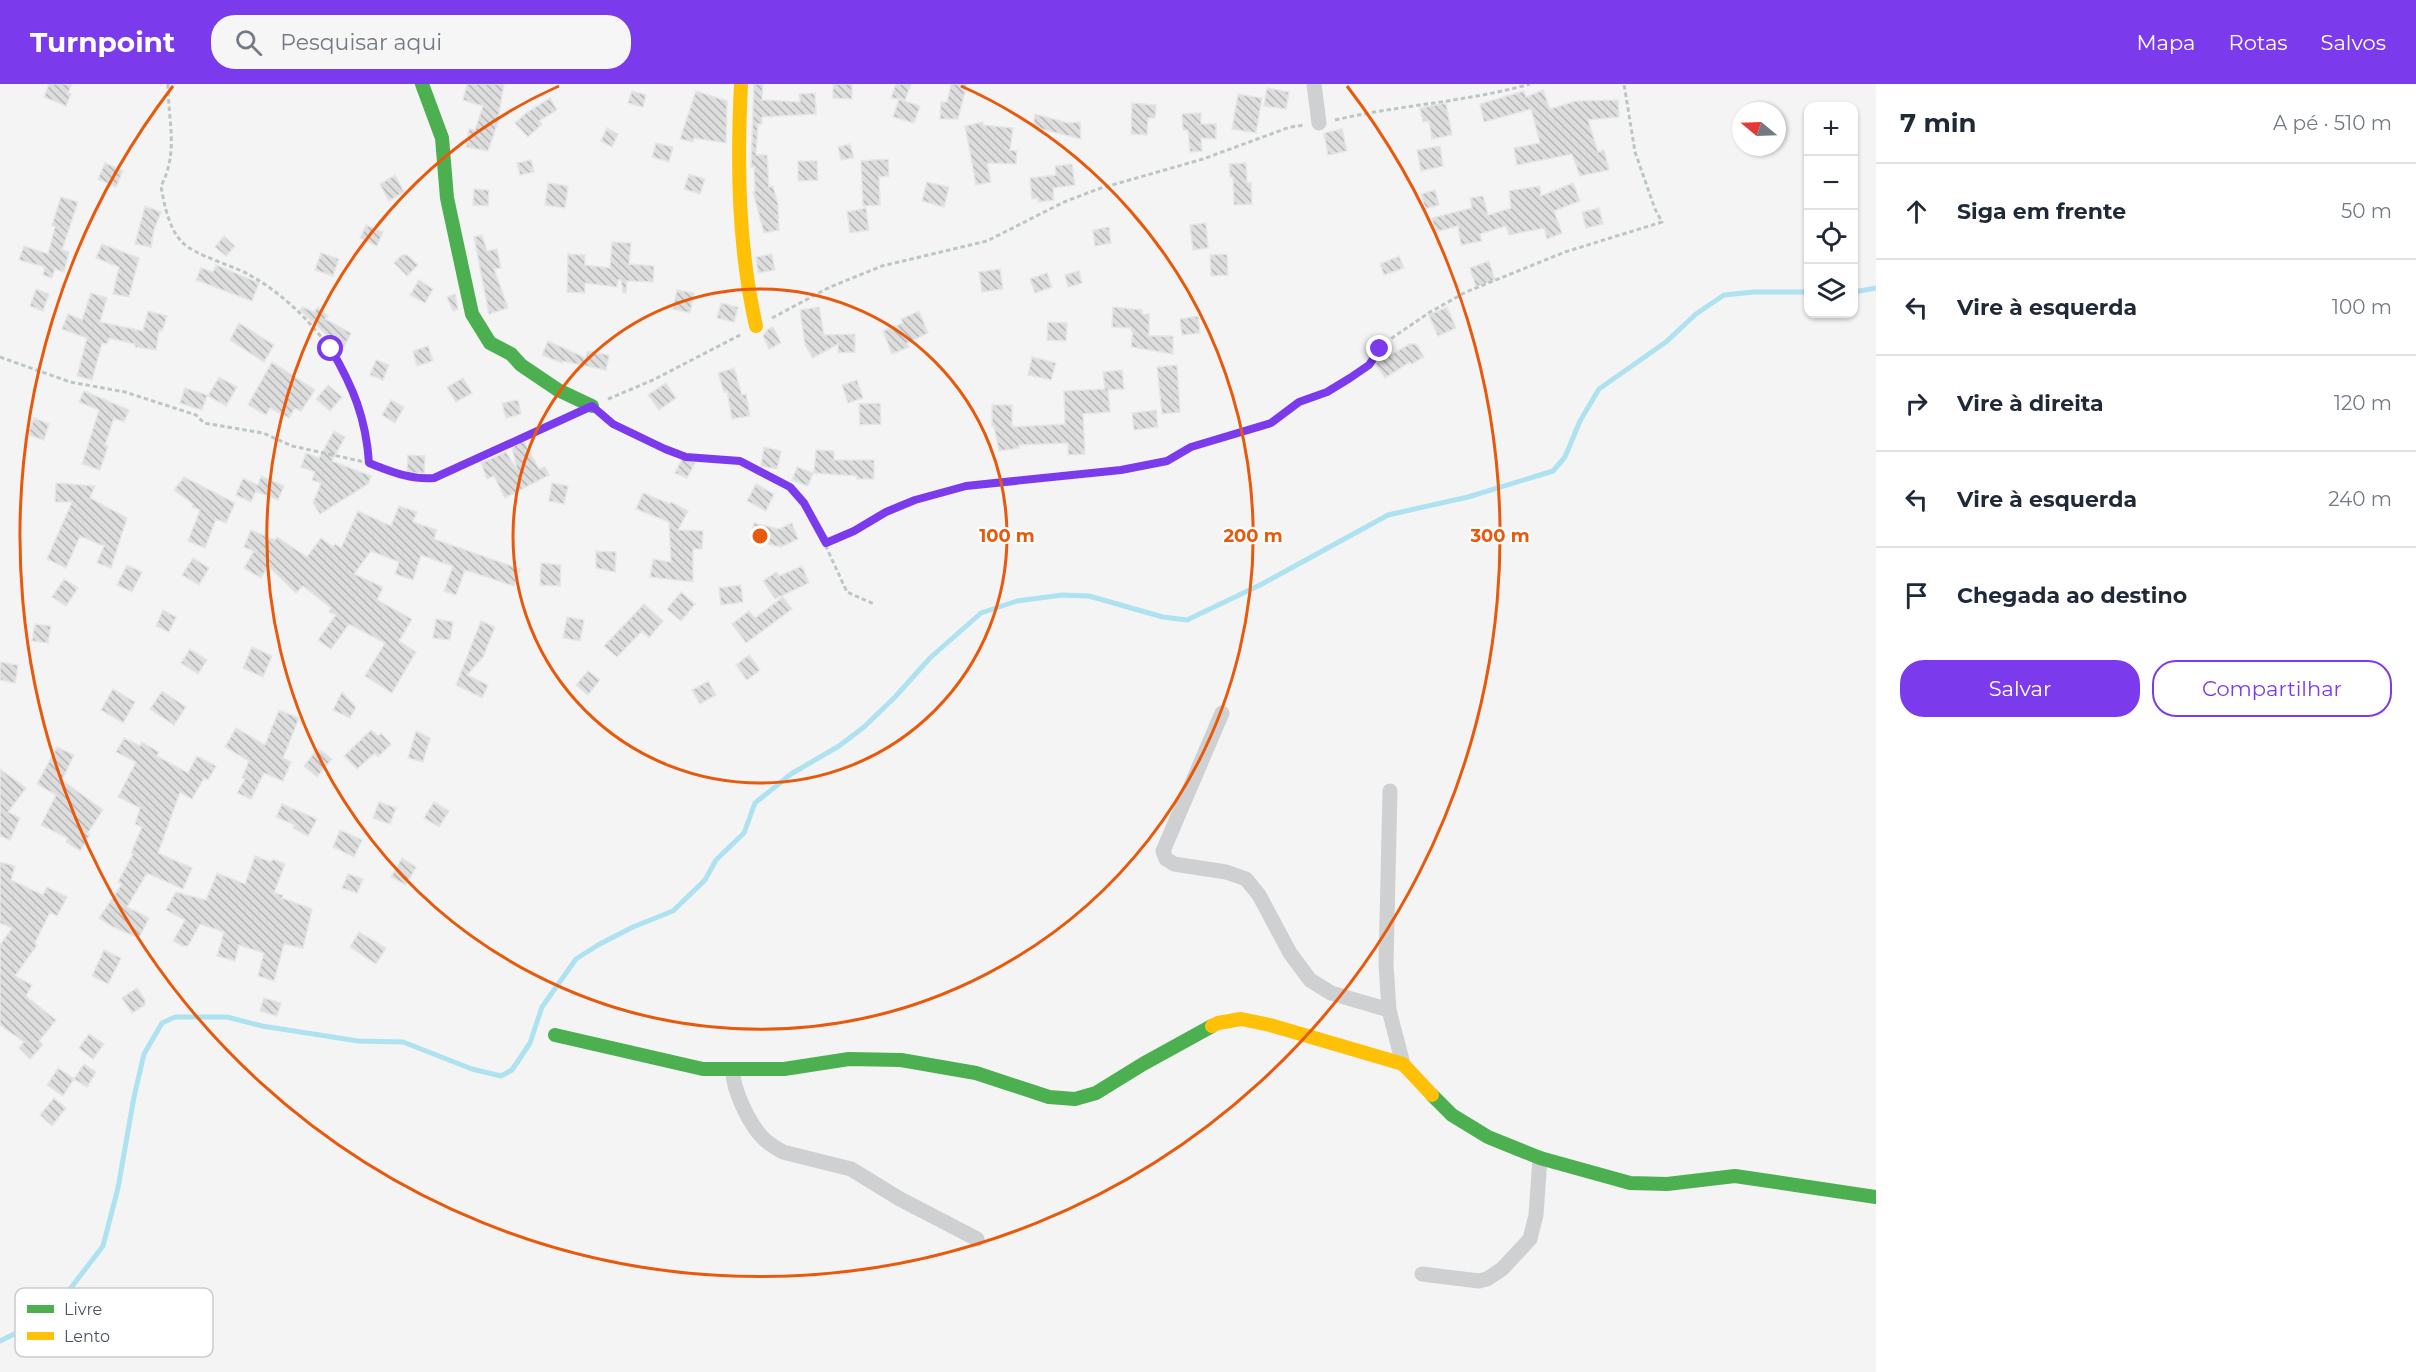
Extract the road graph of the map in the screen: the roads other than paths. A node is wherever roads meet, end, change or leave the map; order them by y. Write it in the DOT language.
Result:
graph roads {
  1 [pos="422,84"];
  2 [pos="741,84"];
  3 [pos="1314,84"];
  4 [pos="1319,123"];
  5 [pos="756,326"];
  6 [pos="592,406"];
  7 [pos="1222,713"];
  8 [pos="1390,791"];
  9 [pos="1389,1010"];
  10 [pos="555,1035"];
  11 [pos="1403,1064"];
  12 [pos="733,1070"];
  13 [pos="1540,1158"];
  14 [pos="1876,1197"];
  15 [pos="977,1239"];
  16 [pos="1422,1274"];
  1 -- 6 [label="street"];
  2 -- 5 [label="street"];
  3 -- 4 [label="street"];
  7 -- 9 [label="street"];
  8 -- 9 [label="street"];
  9 -- 11 [label="street"];
  10 -- 12 [label="street"];
  11 -- 12 [label="street"];
  11 -- 13 [label="street"];
  12 -- 15 [label="street"];
  13 -- 14 [label="street"];
  13 -- 16 [label="street"];
}
